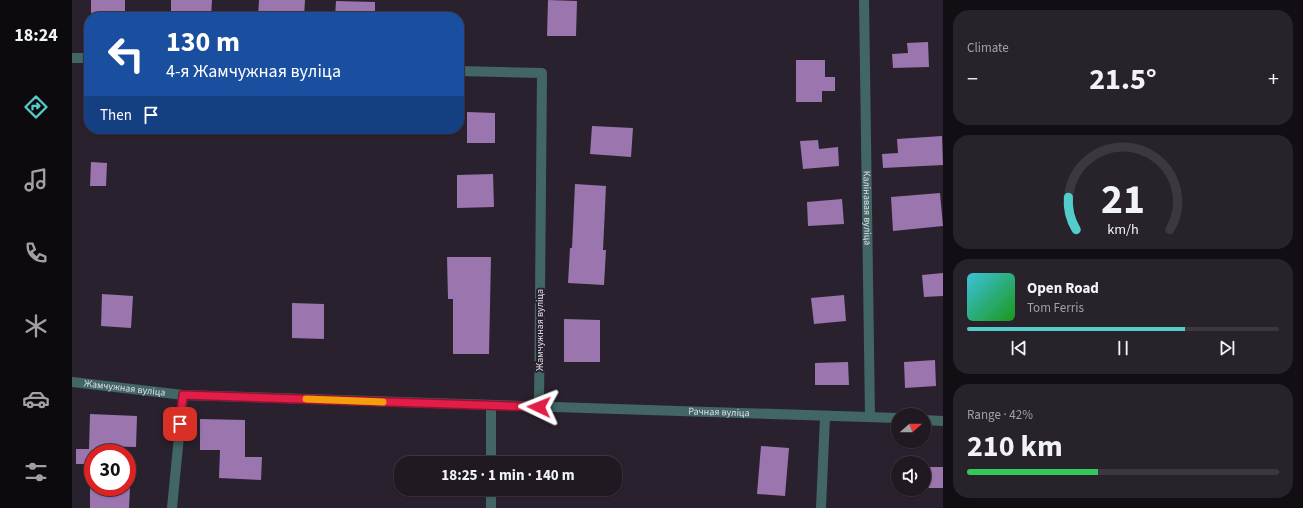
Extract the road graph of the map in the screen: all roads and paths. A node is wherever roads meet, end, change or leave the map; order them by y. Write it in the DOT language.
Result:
graph roads {
  1 [pos="864,0"];
  2 [pos="72,58"];
  3 [pos="84,58"];
  4 [pos="464,71"];
  5 [pos="72,382"];
  6 [pos="183,395"];
  7 [pos="491,406"];
  8 [pos="539,407"];
  9 [pos="870,416"];
  10 [pos="826,417"];
  11 [pos="891,418"];
  12 [pos="931,420"];
  13 [pos="943,421"];
  14 [pos="491,456"];
  15 [pos="491,496"];
  16 [pos="172,508"];
  17 [pos="491,508"];
  18 [pos="821,508"];
  1 -- 9 [label="street, Калінавая вуліца"];
  2 -- 3 [label="street"];
  4 -- 8 [label="street, Жамчужная вуліца"];
  5 -- 6 [label="street, Жамчужная вуліца"];
  6 -- 7 [label="street, Жамчужная вуліца"];
  6 -- 16 [label="street"];
  7 -- 8 [label="street, Жамчужная вуліца"];
  7 -- 14 [label="street"];
  8 -- 10 [label="street, Рачная вуліца"];
  9 -- 10 [label="street, Рачная вуліца"];
  9 -- 11 [label="street, Рачная вуліца"];
  10 -- 18 [label="street"];
  12 -- 13 [label="street"];
  15 -- 17 [label="street"];
}
